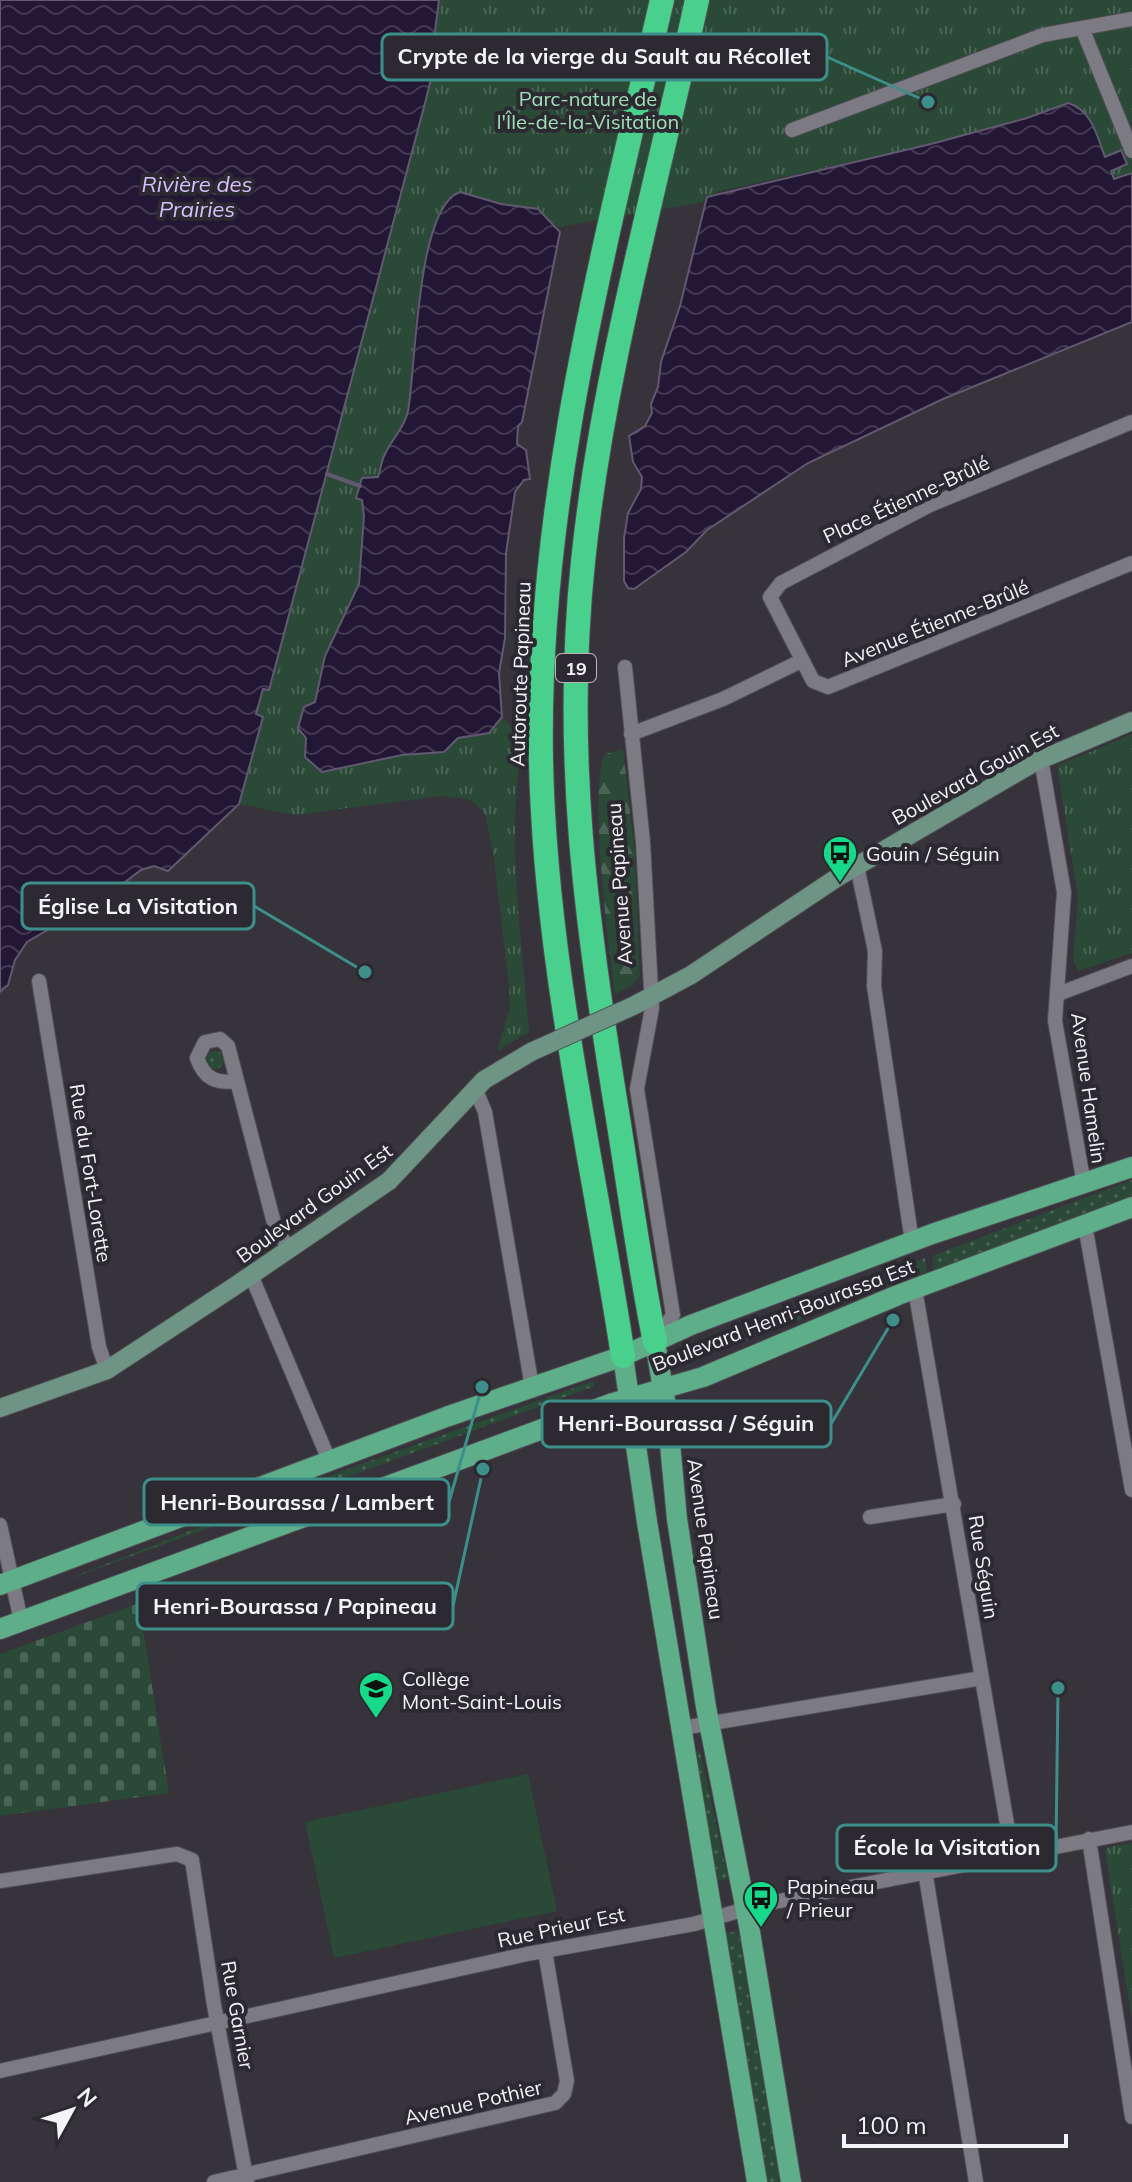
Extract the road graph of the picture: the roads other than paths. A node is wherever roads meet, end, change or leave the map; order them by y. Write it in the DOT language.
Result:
graph roads {
  1 [pos="662,0"];
  2 [pos="697,0"];
  3 [pos="1132,19"];
  4 [pos="1082,28"];
  5 [pos="792,130"];
  6 [pos="1130,148"];
  7 [pos="1132,422"];
  8 [pos="1132,563"];
  9 [pos="801,661"];
  10 [pos="625,667"];
  11 [pos="1132,721"];
  12 [pos="631,734"];
  13 [pos="1041,759"];
  14 [pos="857,866"];
  15 [pos="1132,966"];
  16 [pos="39,981"];
  17 [pos="1058,994"];
  18 [pos="651,998"];
  19 [pos="237,1081"];
  20 [pos="475,1088"];
  21 [pos="1132,1167"];
  22 [pos="1084,1184"];
  23 [pos="1132,1207"];
  24 [pos="1085,1225"];
  25 [pos="912,1242"];
  26 [pos="289,1249"];
  27 [pos="251,1275"];
  28 [pos="915,1289"];
  29 [pos="655,1342"];
  30 [pos="623,1356"];
  31 [pos="107,1370"];
  32 [pos="532,1387"];
  33 [pos="663,1389"];
  34 [pos="629,1398"];
  35 [pos="0,1408"];
  36 [pos="329,1460"];
  37 [pos="1132,1490"];
  38 [pos="954,1504"];
  39 [pos="870,1517"];
  40 [pos="0,1525"];
  41 [pos="6,1583"];
  42 [pos="21,1621"];
  43 [pos="0,1629"];
  44 [pos="982,1678"];
  45 [pos="709,1723"];
  46 [pos="682,1728"];
  47 [pos="1132,1832"];
  48 [pos="1089,1839"];
  49 [pos="1012,1853"];
  50 [pos="925,1871"];
  51 [pos="0,1881"];
  52 [pos="745,1908"];
  53 [pos="713,1917"];
  54 [pos="545,1951"];
  55 [pos="220,2023"];
  56 [pos="0,2071"];
  57 [pos="1132,2117"];
  58 [pos="247,2178"];
  59 [pos="214,2182"];
  60 [pos="757,2182"];
  61 [pos="791,2182"];
  62 [pos="976,2182"];
  1 -- 30 [label="highway, Autoroute Papineau / 19"];
  2 -- 29 [label="highway, 19"];
  3 -- 4 [label="street"];
  4 -- 5 [label="street"];
  4 -- 6 [label="street"];
  7 -- 9 [label="street, Place Étienne-Brûlé"];
  8 -- 9 [label="street, Avenue Étienne-Brûlé"];
  9 -- 12 [label="street"];
  10 -- 12 [label="street, Avenue Papineau"];
  11 -- 13 [label="street, Boulevard Gouin Est"];
  12 -- 18 [label="street, Avenue Papineau"];
  13 -- 14 [label="street, Boulevard Gouin Est"];
  13 -- 17 [label="street, Avenue Hamelin"];
  14 -- 18 [label="street, Boulevard Gouin Est"];
  14 -- 25 [label="street"];
  15 -- 17 [label="street"];
  16 -- 31 [label="street, Rue du Fort-Lorette"];
  17 -- 22 [label="street, Avenue Hamelin"];
  18 -- 20 [label="street, Boulevard Gouin Est, bridge"];
  18 -- 29 [label="street, Avenue Papineau"];
  19 -- 26 [label="street"];
  20 -- 26 [label="street, Boulevard Gouin Est"];
  20 -- 32 [label="street"];
  21 -- 22 [label="main road, Boulevard Henri-Bourassa Est"];
  22 -- 25 [label="main road, Boulevard Henri-Bourassa Est"];
  23 -- 24 [label="main road, Boulevard Henri-Bourassa Est"];
  24 -- 28 [label="main road, Boulevard Henri-Bourassa Est"];
  24 -- 37 [label="street"];
  25 -- 29 [label="main road, Boulevard Henri-Bourassa Est"];
  26 -- 27 [label="street, Boulevard Gouin Est"];
  27 -- 31 [label="street, Boulevard Gouin Est"];
  27 -- 36 [label="street"];
  28 -- 33 [label="main road, Boulevard Henri-Bourassa Est"];
  28 -- 38 [label="street, Rue Séguin"];
  29 -- 30 [label="main road, Boulevard Henri-Bourassa Est"];
  29 -- 33 [label="main road, Avenue Papineau"];
  30 -- 32 [label="main road, Boulevard Henri-Bourassa Est"];
  30 -- 34 [label="main road"];
  31 -- 35 [label="street, Boulevard Gouin Est"];
  32 -- 36 [label="main road, Boulevard Henri-Bourassa Est"];
  33 -- 34 [label="main road, Boulevard Henri-Bourassa Est"];
  33 -- 45 [label="main road, Avenue Papineau"];
  34 -- 42 [label="main road, Boulevard Henri-Bourassa Est"];
  34 -- 46 [label="main road"];
  36 -- 41 [label="main road, Boulevard Henri-Bourassa Est"];
  38 -- 39 [label="street"];
  38 -- 44 [label="street, Rue Séguin"];
  40 -- 41 [label="street"];
  41 -- 42 [label="street"];
  42 -- 43 [label="main road, Boulevard Henri-Bourassa Est"];
  44 -- 45 [label="street"];
  44 -- 49 [label="street, Rue Séguin"];
  45 -- 46 [label="street"];
  45 -- 52 [label="main road, Avenue Papineau"];
  46 -- 53 [label="main road"];
  47 -- 48 [label="street, Rue Prieur Est"];
  48 -- 49 [label="street, Rue Prieur Est"];
  48 -- 57 [label="street"];
  49 -- 50 [label="street, Rue Prieur Est"];
  50 -- 52 [label="street, Rue Prieur Est"];
  50 -- 62 [label="street"];
  51 -- 55 [label="street, Rue Garnier"];
  52 -- 53 [label="street, Rue Prieur Est"];
  52 -- 61 [label="main road, Avenue Papineau"];
  53 -- 54 [label="street, Rue Prieur Est"];
  53 -- 60 [label="main road"];
  54 -- 55 [label="street, Rue Prieur Est"];
  54 -- 58 [label="street, Avenue Pothier"];
  55 -- 56 [label="street, Rue Prieur Est"];
  55 -- 58 [label="street, Rue Garnier"];
  58 -- 59 [label="street"];
}
